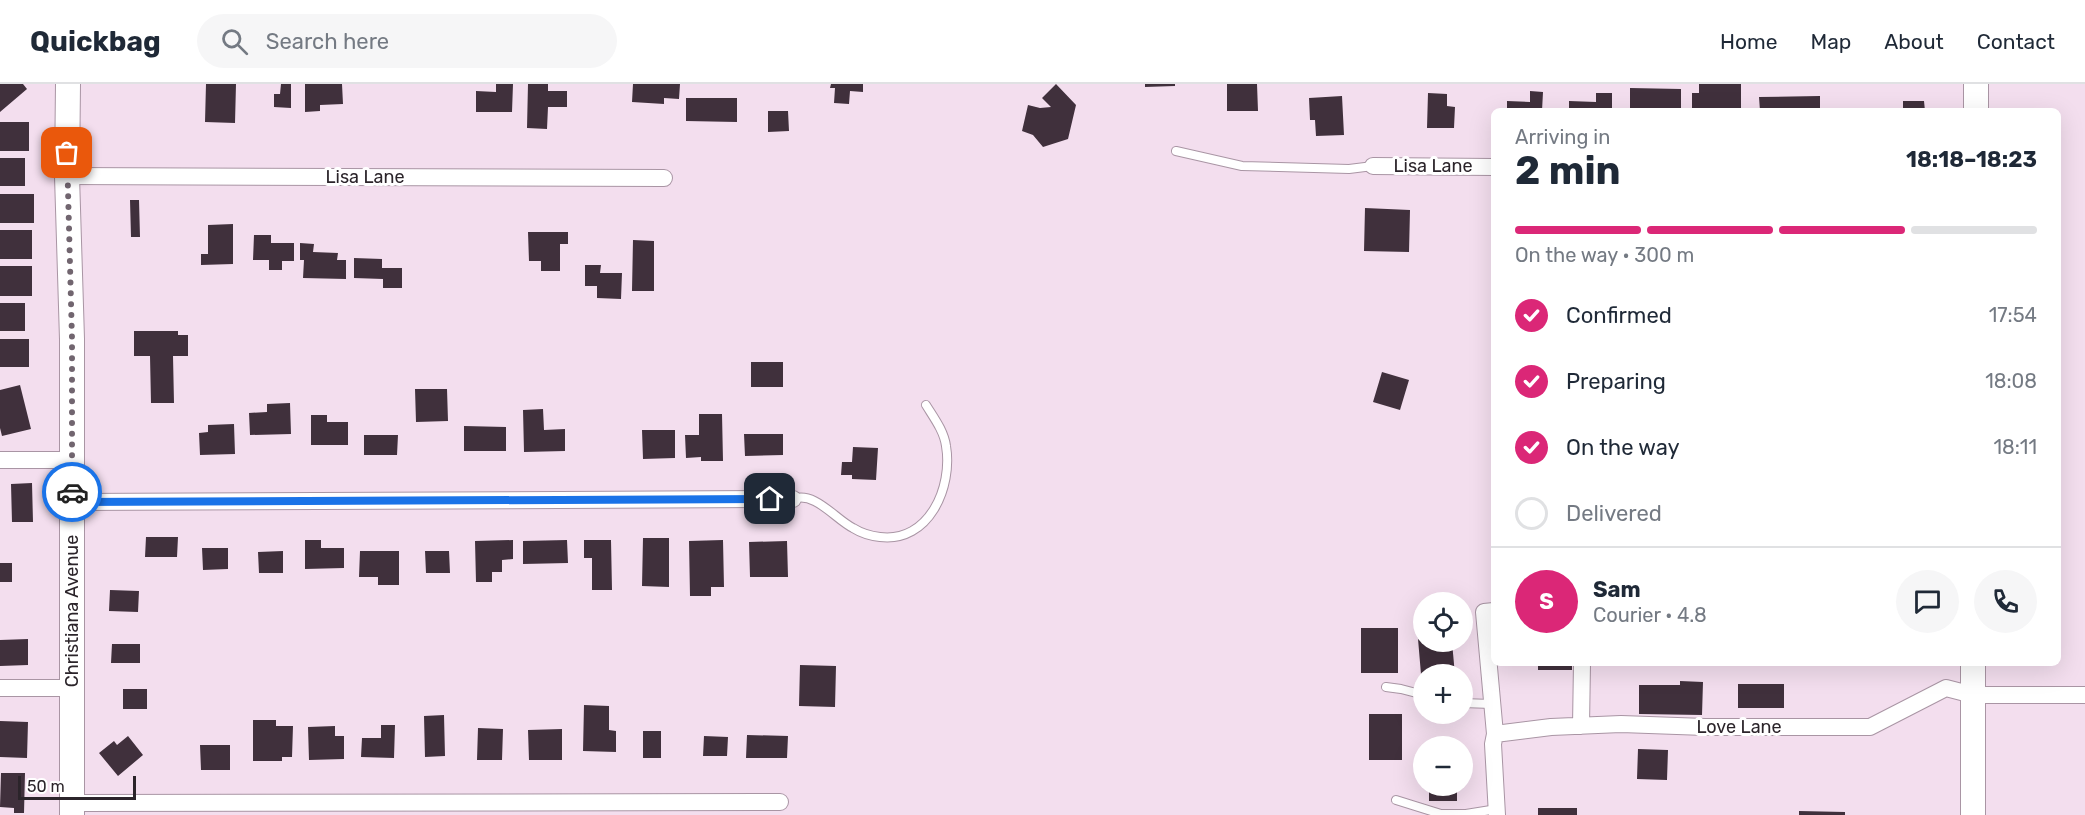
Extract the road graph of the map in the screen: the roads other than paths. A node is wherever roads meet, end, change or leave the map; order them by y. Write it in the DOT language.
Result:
graph roads {
  1 [pos="68,84"];
  2 [pos="1976,84"];
  3 [pos="1976,108"];
  4 [pos="1176,151"];
  5 [pos="1373,166"];
  6 [pos="1491,166"];
  7 [pos="67,176"];
  8 [pos="664,178"];
  9 [pos="926,405"];
  10 [pos="0,460"];
  11 [pos="72,460"];
  12 [pos="793,499"];
  13 [pos="73,502"];
  14 [pos="1491,611"];
  15 [pos="1582,666"];
  16 [pos="1973,666"];
  17 [pos="1386,687"];
  18 [pos="0,688"];
  19 [pos="71,688"];
  20 [pos="1413,692"];
  21 [pos="1973,695"];
  22 [pos="2085,695"];
  23 [pos="1473,703"];
  24 [pos="1492,704"];
  25 [pos="1581,726"];
  26 [pos="1495,734"];
  27 [pos="1396,800"];
  28 [pos="780,802"];
  29 [pos="72,809"];
  30 [pos="1497,812"];
  31 [pos="1973,815"];
  1 -- 7 [label="street, Christiana Avenue"];
  2 -- 3 [label="street"];
  4 -- 5 [label="lane"];
  5 -- 6 [label="street, Lisa Lane"];
  7 -- 8 [label="street, Lisa Lane"];
  7 -- 11 [label="street, Christiana Avenue"];
  9 -- 12 [label="lane"];
  10 -- 11 [label="street"];
  11 -- 13 [label="street, Christiana Avenue"];
  12 -- 13 [label="street"];
  13 -- 19 [label="street, Christiana Avenue"];
  14 -- 24 [label="street"];
  15 -- 25 [label="street"];
  16 -- 21 [label="street"];
  17 -- 20 [label="lane"];
  18 -- 19 [label="street"];
  19 -- 29 [label="street, Christiana Avenue"];
  21 -- 22 [label="street, Love Lane"];
  21 -- 25 [label="street, Love Lane"];
  21 -- 31 [label="street"];
  23 -- 24 [label="lane"];
  24 -- 26 [label="street"];
  25 -- 26 [label="street, Love Lane"];
  26 -- 30 [label="street"];
  27 -- 30 [label="lane"];
  28 -- 29 [label="street"];
}
